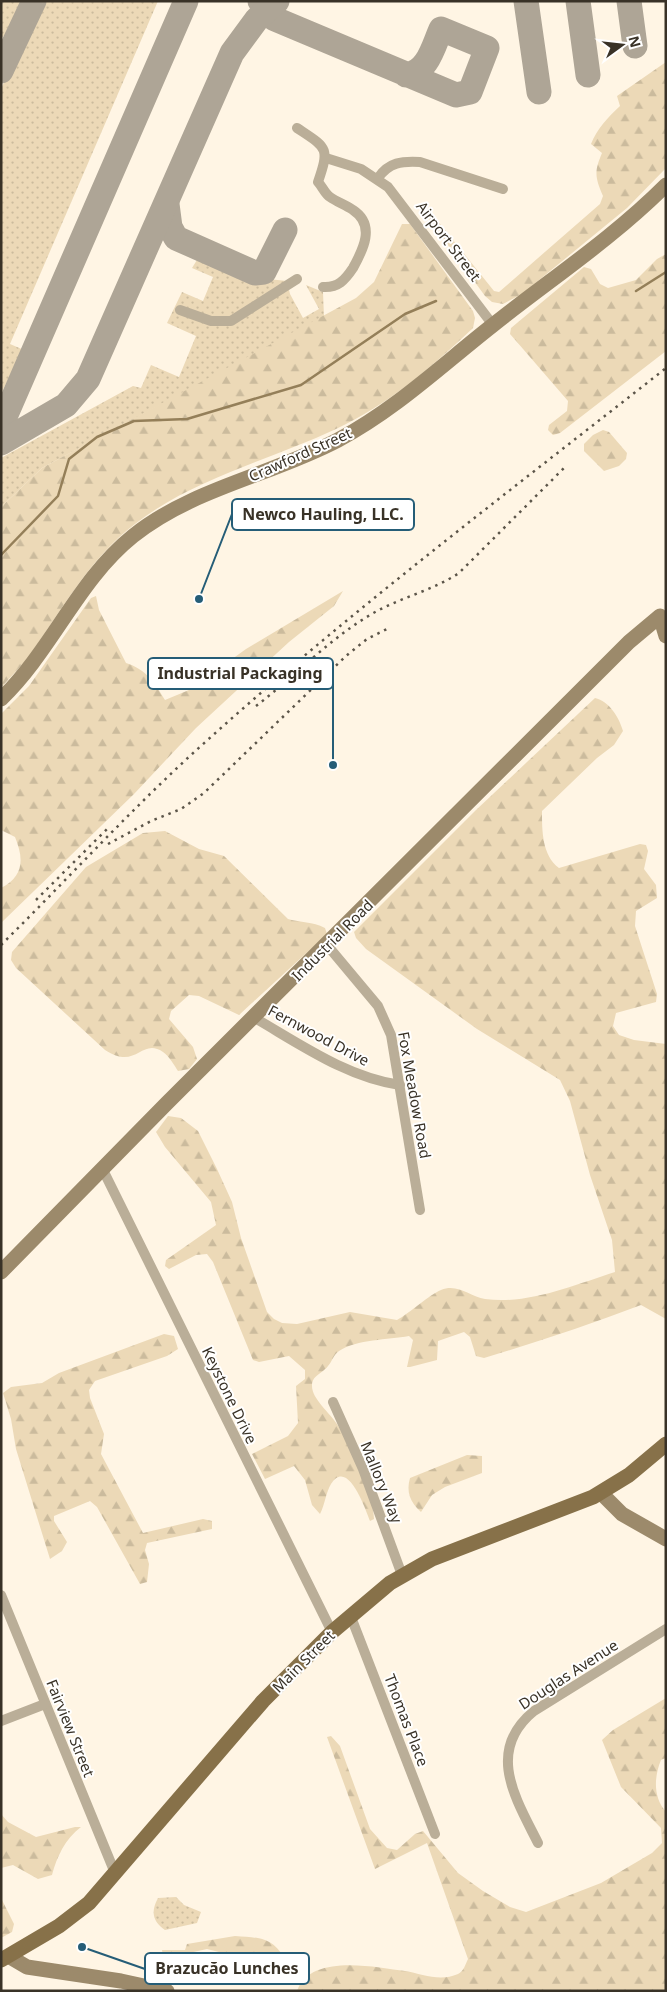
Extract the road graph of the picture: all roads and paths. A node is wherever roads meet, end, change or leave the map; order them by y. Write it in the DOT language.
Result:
graph roads {
  1 [pos="297,128"];
  2 [pos="326,158"];
  3 [pos="378,178"];
  4 [pos="666,185"];
  5 [pos="503,189"];
  6 [pos="297,279"];
  7 [pos="323,287"];
  8 [pos="180,310"];
  9 [pos="493,325"];
  10 [pos="663,614"];
  11 [pos="666,636"];
  12 [pos="1,699"];
  13 [pos="327,945"];
  14 [pos="254,1017"];
  15 [pos="400,1085"];
  16 [pos="103,1170"];
  17 [pos="420,1210"];
  18 [pos="1,1272"];
  19 [pos="333,1402"];
  20 [pos="666,1444"];
  21 [pos="600,1493"];
  22 [pos="666,1539"];
  23 [pos="402,1575"];
  24 [pos="1,1595"];
  25 [pos="351,1617"];
  26 [pos="666,1628"];
  27 [pos="332,1632"];
  28 [pos="45,1704"];
  29 [pos="1,1721"];
  30 [pos="435,1834"];
  31 [pos="538,1844"];
  32 [pos="115,1873"];
  33 [pos="6,1958"];
  34 [pos="167,1991"];
  1 -- 2 [label="street"];
  2 -- 3 [label="street, Airport Street"];
  2 -- 7 [label="street"];
  3 -- 5 [label="street"];
  3 -- 9 [label="street, Airport Street"];
  4 -- 9 [label="street, Crawford Street"];
  6 -- 8 [label="street"];
  9 -- 12 [label="street, Crawford Street"];
  10 -- 11 [label="street"];
  10 -- 13 [label="street, Industrial Road"];
  13 -- 14 [label="street, Industrial Road"];
  13 -- 15 [label="street, Fox Meadow Road"];
  14 -- 15 [label="street, Fernwood Drive"];
  14 -- 16 [label="street, Industrial Road"];
  15 -- 17 [label="street, Fox Meadow Road"];
  16 -- 18 [label="street, Industrial Road"];
  16 -- 27 [label="street, Keystone Drive"];
  19 -- 23 [label="street, Mallory Way"];
  20 -- 21 [label="main road, Main Street"];
  21 -- 22 [label="street"];
  21 -- 23 [label="main road, Main Street"];
  23 -- 25 [label="main road, Main Street"];
  24 -- 28 [label="street, Fairview Street"];
  25 -- 27 [label="main road, Main Street"];
  25 -- 30 [label="street, Thomas Place"];
  26 -- 31 [label="street, Douglas Avenue"];
  27 -- 32 [label="main road, Main Street"];
  28 -- 29 [label="street"];
  28 -- 32 [label="street, Fairview Street"];
  32 -- 33 [label="main road, Main Street"];
  33 -- 34 [label="street"];
}
